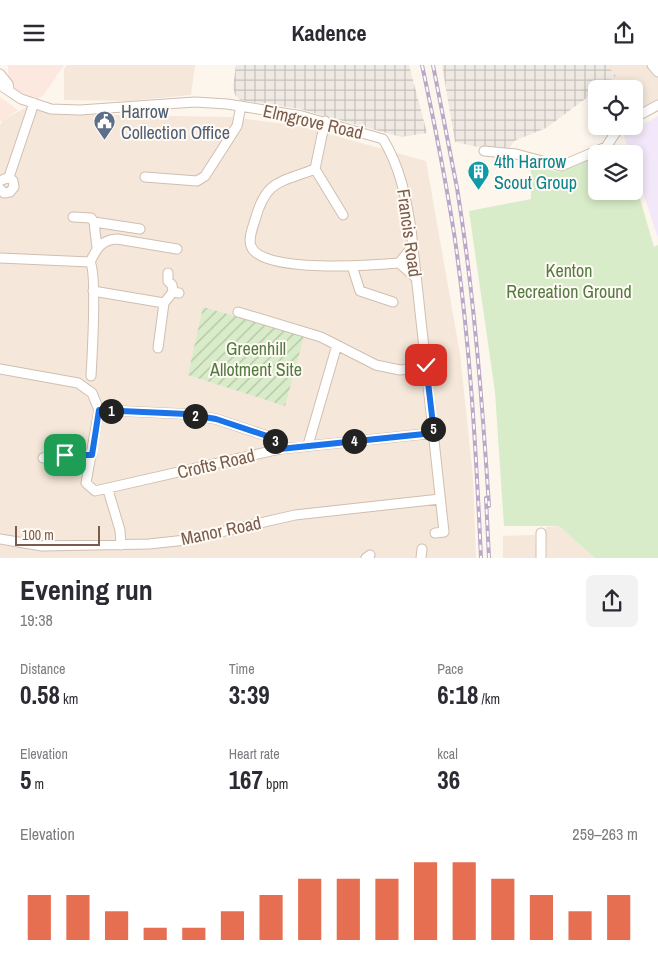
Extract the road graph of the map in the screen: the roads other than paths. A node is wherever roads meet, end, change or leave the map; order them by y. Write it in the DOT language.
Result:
graph roads {
  1 [pos="652,65"];
  2 [pos="658,72"];
  3 [pos="0,74"];
  4 [pos="0,85"];
  5 [pos="9,89"];
  6 [pos="34,103"];
  7 [pos="658,105"];
  8 [pos="241,106"];
  9 [pos="643,113"];
  10 [pos="325,121"];
  11 [pos="614,135"];
  12 [pos="383,139"];
  13 [pos="484,151"];
  14 [pos="315,169"];
  15 [pos="145,177"];
  16 [pos="4,179"];
  17 [pos="0,189"];
  18 [pos="343,215"];
  19 [pos="74,217"];
  20 [pos="99,223"];
  21 [pos="140,229"];
  22 [pos="413,246"];
  23 [pos="97,248"];
  24 [pos="177,249"];
  25 [pos="0,258"];
  26 [pos="90,262"];
  27 [pos="399,263"];
  28 [pos="352,267"];
  29 [pos="168,273"];
  30 [pos="416,277"];
  31 [pos="93,291"];
  32 [pos="393,302"];
  33 [pos="164,303"];
  34 [pos="238,312"];
  35 [pos="337,345"];
  36 [pos="158,347"];
  37 [pos="426,367"];
  38 [pos="0,369"];
  39 [pos="91,377"];
  40 [pos="99,410"];
  41 [pos="434,433"];
  42 [pos="308,445"];
  43 [pos="280,449"];
  44 [pos="92,455"];
  45 [pos="43,458"];
  46 [pos="108,489"];
  47 [pos="440,499"];
  48 [pos="440,533"];
  49 [pos="541,533"];
  50 [pos="0,539"];
  51 [pos="121,545"];
  52 [pos="541,558"];
  1 -- 2 [label="street"];
  3 -- 5 [label="street, Elmgrove Road"];
  4 -- 5 [label="street, Elmgrove Road"];
  5 -- 6 [label="street, Elmgrove Road"];
  6 -- 8 [label="street, Elmgrove Road"];
  6 -- 16 [label="street"];
  7 -- 9 [label="street"];
  8 -- 10 [label="street, Elmgrove Road"];
  8 -- 15 [label="street"];
  10 -- 12 [label="street, Elmgrove Road"];
  10 -- 14 [label="street"];
  11 -- 13 [label="street"];
  12 -- 22 [label="street, Francis Road"];
  14 -- 18 [label="street"];
  14 -- 28 [label="street"];
  16 -- 17 [label="street"];
  19 -- 20 [label="street"];
  20 -- 21 [label="street"];
  20 -- 23 [label="street"];
  22 -- 27 [label="street"];
  22 -- 30 [label="street, Francis Road"];
  23 -- 24 [label="street"];
  23 -- 26 [label="street"];
  25 -- 26 [label="street"];
  26 -- 31 [label="street"];
  27 -- 28 [label="street"];
  27 -- 30 [label="street"];
  28 -- 32 [label="street"];
  29 -- 33 [label="street"];
  30 -- 37 [label="street, Francis Road"];
  31 -- 33 [label="street"];
  31 -- 39 [label="street"];
  33 -- 36 [label="street"];
  34 -- 35 [label="street"];
  35 -- 37 [label="street"];
  35 -- 42 [label="street"];
  37 -- 41 [label="street, Francis Road"];
  38 -- 40 [label="street"];
  40 -- 43 [label="street"];
  40 -- 44 [label="street"];
  41 -- 42 [label="street, Crofts Road"];
  41 -- 47 [label="street, Francis Road"];
  42 -- 43 [label="street, Crofts Road"];
  43 -- 46 [label="street, Crofts Road"];
  44 -- 45 [label="street"];
  44 -- 46 [label="street, Crofts Road"];
  46 -- 51 [label="street"];
  47 -- 48 [label="street, Francis Road"];
  47 -- 51 [label="street, Manor Road"];
  49 -- 52 [label="street"];
  50 -- 51 [label="street, Manor Road"];
}
